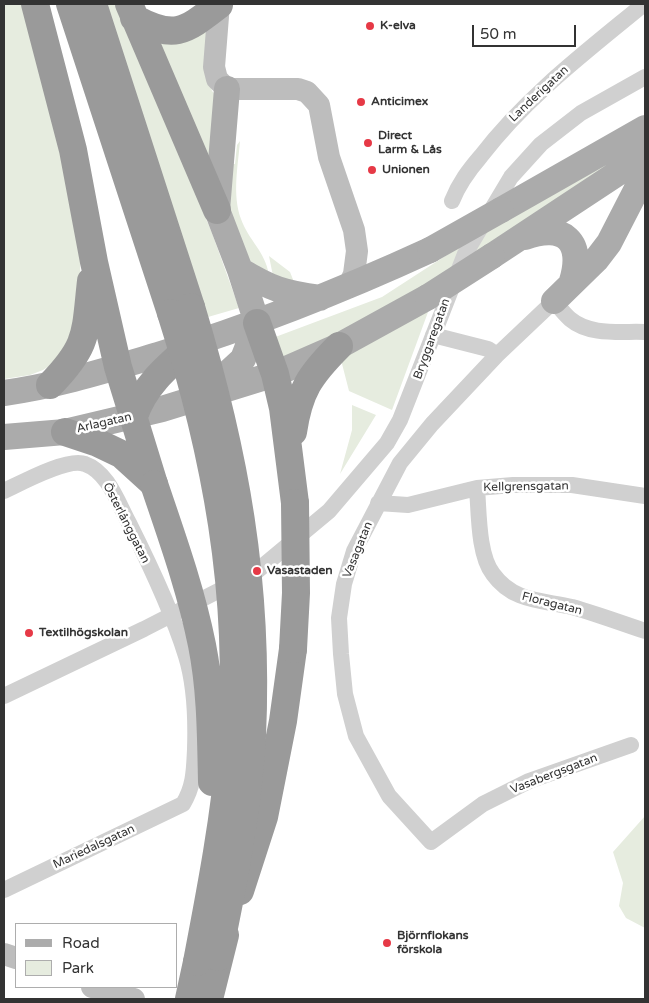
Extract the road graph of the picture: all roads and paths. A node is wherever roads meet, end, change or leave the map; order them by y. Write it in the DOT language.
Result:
graph roads {
  1 [pos="34,4"];
  2 [pos="70,4"];
  3 [pos="93,4"];
  4 [pos="224,4"];
  5 [pos="644,4"];
  6 [pos="131,11"];
  7 [pos="645,76"];
  8 [pos="227,89"];
  9 [pos="645,128"];
  10 [pos="645,154"];
  11 [pos="645,172"];
  12 [pos="452,201"];
  13 [pos="217,210"];
  14 [pos="513,242"];
  15 [pos="94,262"];
  16 [pos="240,270"];
  17 [pos="572,282"];
  18 [pos="348,287"];
  19 [pos="320,298"];
  20 [pos="554,301"];
  21 [pos="181,310"];
  22 [pos="257,323"];
  23 [pos="645,332"];
  24 [pos="433,335"];
  25 [pos="194,344"];
  26 [pos="339,346"];
  27 [pos="497,355"];
  28 [pos="118,367"];
  29 [pos="275,374"];
  30 [pos="50,385"];
  31 [pos="4,392"];
  32 [pos="203,396"];
  33 [pos="134,416"];
  34 [pos="65,432"];
  35 [pos="4,437"];
  36 [pos="290,456"];
  37 [pos="154,484"];
  38 [pos="476,488"];
  39 [pos="4,491"];
  40 [pos="645,496"];
  41 [pos="378,503"];
  42 [pos="210,595"];
  43 [pos="170,615"];
  44 [pos="645,631"];
  45 [pos="186,657"];
  46 [pos="4,696"];
  47 [pos="631,744"];
  48 [pos="431,842"];
  49 [pos="4,890"];
  50 [pos="208,960"];
  51 [pos="96,988"];
  52 [pos="134,999"];
  53 [pos="189,999"];
  54 [pos="209,999"];
  1 -- 15 [label="highway"];
  2 -- 21 [label="highway"];
  3 -- 21 [label="highway"];
  4 -- 6 [label="highway"];
  4 -- 8 [label="street"];
  5 -- 12 [label="street, Landerigatan"];
  6 -- 13 [label="highway"];
  7 -- 24 [label="street, Bryggaregatan"];
  8 -- 13 [label="main road"];
  8 -- 18 [label="street"];
  9 -- 18 [label="main road, bridge"];
  10 -- 14 [label="main road, Arlagatan"];
  11 -- 17 [label="main road"];
  13 -- 16 [label="main road"];
  14 -- 17 [label="main road"];
  14 -- 26 [label="main road, Arlagatan, bridge"];
  15 -- 28 [label="highway"];
  15 -- 30 [label="highway"];
  16 -- 19 [label="main road"];
  16 -- 22 [label="main road"];
  17 -- 20 [label="main road"];
  18 -- 19 [label="main road"];
  19 -- 22 [label="main road"];
  20 -- 23 [label="street"];
  20 -- 27 [label="street, Vasagatan"];
  21 -- 50 [label="highway, bridge"];
  22 -- 25 [label="main road"];
  22 -- 29 [label="highway"];
  22 -- 32 [label="main road"];
  24 -- 27 [label="street"];
  24 -- 42 [label="street, Bryggaregatan"];
  25 -- 28 [label="main road"];
  25 -- 33 [label="highway"];
  26 -- 29 [label="main road, Arlagatan"];
  26 -- 36 [label="highway"];
  27 -- 41 [label="street, Vasagatan"];
  28 -- 30 [label="main road"];
  28 -- 33 [label="highway"];
  29 -- 32 [label="main road, Arlagatan"];
  29 -- 36 [label="highway"];
  30 -- 31 [label="main road"];
  32 -- 33 [label="main road, Arlagatan"];
  33 -- 34 [label="main road, Arlagatan"];
  33 -- 37 [label="highway"];
  34 -- 35 [label="main road, Arlagatan"];
  34 -- 37 [label="highway"];
  36 -- 50 [label="highway, bridge"];
  37 -- 50 [label="highway, bridge"];
  38 -- 40 [label="street, Kellgrensgatan"];
  38 -- 41 [label="street, Kellgrensgatan"];
  38 -- 44 [label="street, Floragatan"];
  39 -- 43 [label="street, Österlånggatan"];
  41 -- 48 [label="street, Vasagatan"];
  42 -- 43 [label="street, Bryggaregatan"];
  42 -- 45 [label="street"];
  43 -- 45 [label="street"];
  43 -- 46 [label="street, Bryggaregatan"];
  45 -- 49 [label="street, Mariedalsgatan"];
  47 -- 48 [label="street, Vasabergsgatan"];
  50 -- 53 [label="highway"];
  50 -- 54 [label="highway"];
  51 -- 52 [label="street"];
}
